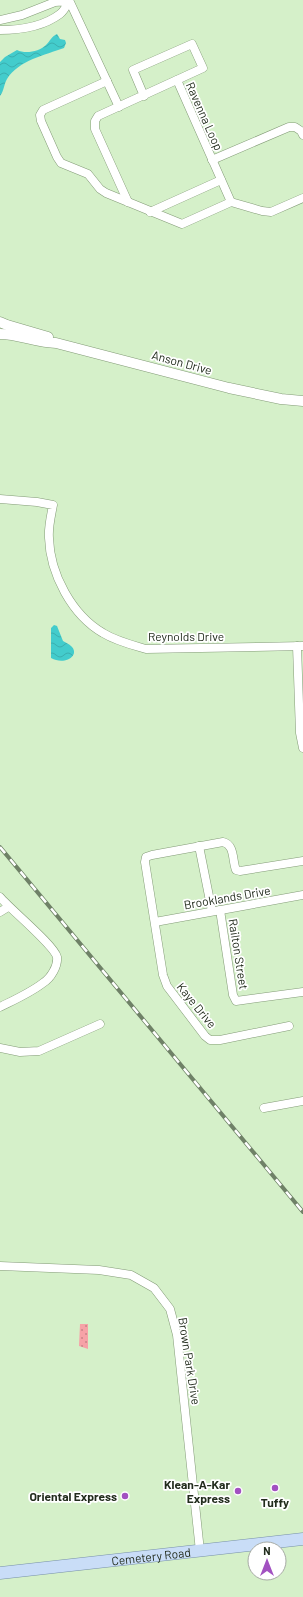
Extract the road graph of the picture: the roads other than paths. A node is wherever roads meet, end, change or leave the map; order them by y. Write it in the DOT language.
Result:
graph roads {
  1 [pos="69,1"];
  2 [pos="0,20"];
  3 [pos="0,30"];
  4 [pos="177,80"];
  5 [pos="107,81"];
  6 [pos="144,96"];
  7 [pos="119,107"];
  8 [pos="303,135"];
  9 [pos="212,160"];
  10 [pos="221,180"];
  11 [pos="303,198"];
  12 [pos="128,202"];
  13 [pos="231,202"];
  14 [pos="150,212"];
  15 [pos="0,322"];
  16 [pos="0,334"];
  17 [pos="56,343"];
  18 [pos="303,402"];
  19 [pos="0,499"];
  20 [pos="300,646"];
  21 [pos="303,748"];
  22 [pos="199,846"];
  23 [pos="303,861"];
  24 [pos="303,895"];
  25 [pos="0,897"];
  26 [pos="8,907"];
  27 [pos="216,910"];
  28 [pos="0,912"];
  29 [pos="155,922"];
  30 [pos="303,992"];
  31 [pos="0,1007"];
  32 [pos="100,1024"];
  33 [pos="289,1026"];
  34 [pos="0,1048"];
  35 [pos="303,1100"];
  36 [pos="264,1108"];
  37 [pos="0,1266"];
  38 [pos="303,1539"];
  39 [pos="200,1551"];
  40 [pos="0,1573"];
  1 -- 2 [label="street"];
  1 -- 3 [label="street"];
  1 -- 5 [label="street"];
  4 -- 6 [label="street"];
  4 -- 6 [label="street"];
  4 -- 9 [label="street, Ravenna Loop"];
  5 -- 7 [label="street"];
  5 -- 12 [label="street"];
  6 -- 7 [label="street"];
  7 -- 12 [label="street"];
  8 -- 9 [label="street, Ravenna Loop"];
  9 -- 10 [label="street, Ravenna Loop"];
  10 -- 13 [label="street, Ravenna Loop"];
  10 -- 14 [label="street"];
  11 -- 13 [label="street"];
  12 -- 14 [label="street"];
  13 -- 14 [label="street"];
  15 -- 17 [label="street, Anson Drive"];
  16 -- 17 [label="street, Anson Drive"];
  17 -- 18 [label="street, Anson Drive"];
  19 -- 20 [label="street, Reynolds Drive"];
  20 -- 21 [label="street"];
  22 -- 23 [label="street"];
  22 -- 27 [label="street, Railton Street"];
  22 -- 29 [label="street, Kaye Drive"];
  24 -- 27 [label="street, Brooklands Drive"];
  25 -- 26 [label="street"];
  26 -- 28 [label="street"];
  26 -- 31 [label="street"];
  27 -- 29 [label="street, Brooklands Drive"];
  27 -- 30 [label="street, Railton Street"];
  29 -- 33 [label="street, Kaye Drive"];
  32 -- 34 [label="street"];
  35 -- 36 [label="street"];
  37 -- 39 [label="street, Brown Park Drive"];
  38 -- 39 [label="main road, Cemetery Road"];
  39 -- 40 [label="main road, Cemetery Road"];
}
